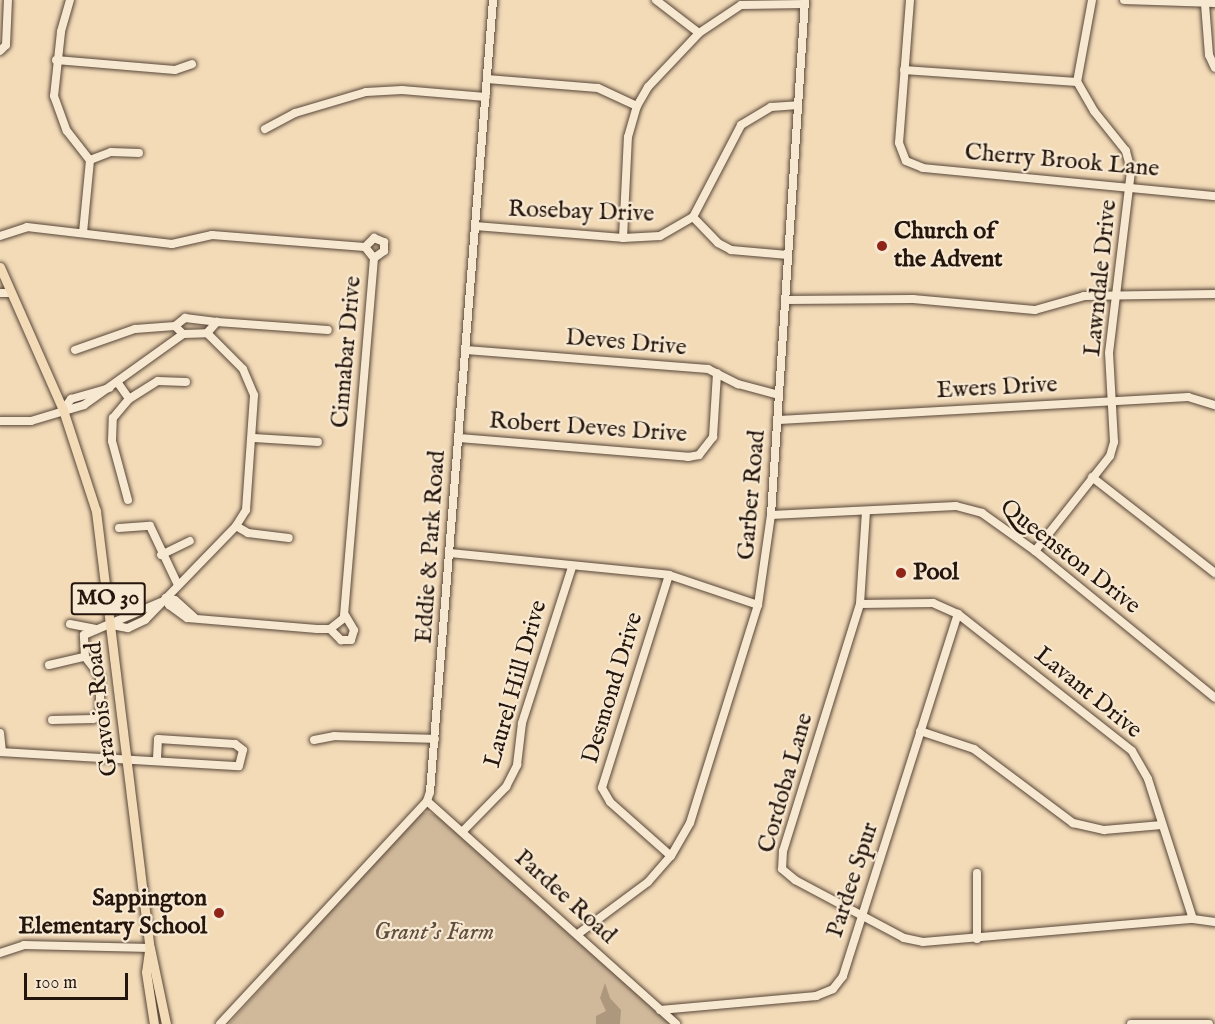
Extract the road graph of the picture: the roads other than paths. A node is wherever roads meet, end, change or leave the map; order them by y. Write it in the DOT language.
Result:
graph roads {
  1 [pos="8,0"];
  2 [pos="70,0"];
  3 [pos="494,0"];
  4 [pos="656,0"];
  5 [pos="910,0"];
  6 [pos="1092,0"];
  7 [pos="1124,0"];
  8 [pos="805,2"];
  9 [pos="1215,3"];
  10 [pos="1205,4"];
  11 [pos="699,33"];
  12 [pos="3,48"];
  13 [pos="56,60"];
  14 [pos="192,64"];
  15 [pos="1215,68"];
  16 [pos="904,69"];
  17 [pos="487,79"];
  18 [pos="1077,82"];
  19 [pos="486,97"];
  20 [pos="798,105"];
  21 [pos="637,106"];
  22 [pos="265,129"];
  23 [pos="140,153"];
  24 [pos="90,160"];
  25 [pos="1130,186"];
  26 [pos="1215,196"];
  27 [pos="693,217"];
  28 [pos="475,226"];
  29 [pos="83,233"];
  30 [pos="0,236"];
  31 [pos="623,238"];
  32 [pos="365,247"];
  33 [pos="788,255"];
  34 [pos="374,258"];
  35 [pos="0,267"];
  36 [pos="0,293"];
  37 [pos="11,293"];
  38 [pos="1215,294"];
  39 [pos="1117,295"];
  40 [pos="786,300"];
  41 [pos="217,322"];
  42 [pos="175,326"];
  43 [pos="328,330"];
  44 [pos="207,333"];
  45 [pos="183,334"];
  46 [pos="75,350"];
  47 [pos="466,350"];
  48 [pos="717,373"];
  49 [pos="186,382"];
  50 [pos="118,383"];
  51 [pos="779,395"];
  52 [pos="129,399"];
  53 [pos="1112,402"];
  54 [pos="1215,405"];
  55 [pos="63,410"];
  56 [pos="779,420"];
  57 [pos="0,421"];
  58 [pos="254,438"];
  59 [pos="459,438"];
  60 [pos="318,442"];
  61 [pos="1092,477"];
  62 [pos="128,501"];
  63 [pos="866,511"];
  64 [pos="771,515"];
  65 [pos="236,526"];
  66 [pos="119,528"];
  67 [pos="290,538"];
  68 [pos="190,541"];
  69 [pos="1035,551"];
  70 [pos="450,553"];
  71 [pos="161,555"];
  72 [pos="572,567"];
  73 [pos="1215,573"];
  74 [pos="669,576"];
  75 [pos="178,585"];
  76 [pos="164,600"];
  77 [pos="860,604"];
  78 [pos="758,605"];
  79 [pos="958,614"];
  80 [pos="345,615"];
  81 [pos="70,624"];
  82 [pos="112,625"];
  83 [pos="95,629"];
  84 [pos="330,629"];
  85 [pos="85,657"];
  86 [pos="49,664"];
  87 [pos="1215,698"];
  88 [pos="52,720"];
  89 [pos="920,731"];
  90 [pos="0,733"];
  91 [pos="435,739"];
  92 [pos="314,740"];
  93 [pos="1,752"];
  94 [pos="157,759"];
  95 [pos="128,761"];
  96 [pos="426,801"];
  97 [pos="1162,825"];
  98 [pos="463,831"];
  99 [pos="671,856"];
  100 [pos="977,873"];
  101 [pos="862,915"];
  102 [pos="1193,919"];
  103 [pos="1215,922"];
  104 [pos="578,934"];
  105 [pos="977,939"];
  106 [pos="150,948"];
  107 [pos="0,953"];
  108 [pos="660,1010"];
  109 [pos="224,1022"];
  110 [pos="154,1024"];
  111 [pos="166,1024"];
  112 [pos="676,1024"];
  113 [pos="1131,1024"];
  114 [pos="1209,1024"];
  1 -- 12 [label="street"];
  2 -- 13 [label="street"];
  3 -- 17 [label="street, Eddie & Park Road"];
  4 -- 11 [label="street"];
  5 -- 16 [label="street"];
  6 -- 18 [label="street"];
  7 -- 10 [label="street"];
  8 -- 11 [label="street"];
  8 -- 20 [label="street, Garber Road"];
  9 -- 10 [label="street"];
  10 -- 15 [label="street"];
  11 -- 21 [label="street"];
  13 -- 14 [label="street"];
  13 -- 24 [label="street"];
  16 -- 18 [label="street"];
  16 -- 25 [label="street, Cherry Brook Lane"];
  17 -- 19 [label="street, Eddie & Park Road"];
  17 -- 21 [label="street"];
  18 -- 25 [label="street, Lawndale Drive"];
  19 -- 22 [label="street"];
  19 -- 28 [label="street, Eddie & Park Road"];
  20 -- 27 [label="street"];
  20 -- 33 [label="street, Garber Road"];
  21 -- 31 [label="street"];
  23 -- 24 [label="street"];
  24 -- 29 [label="street"];
  25 -- 26 [label="street, Cherry Brook Lane"];
  25 -- 39 [label="street, Lawndale Drive"];
  27 -- 31 [label="street, Rosebay Drive"];
  27 -- 33 [label="street"];
  28 -- 31 [label="street, Rosebay Drive"];
  28 -- 47 [label="street, Eddie & Park Road"];
  29 -- 30 [label="street, Cinnabar Drive"];
  29 -- 32 [label="street, Cinnabar Drive"];
  32 -- 34 [label="street, Cinnabar Drive"];
  32 -- 34 [label="street"];
  33 -- 40 [label="street, Garber Road"];
  34 -- 80 [label="street, Cinnabar Drive"];
  35 -- 37 [label="main road, Gravois Road / MO 30"];
  36 -- 37 [label="street"];
  37 -- 55 [label="main road, Gravois Road / MO 30"];
  38 -- 39 [label="street"];
  39 -- 40 [label="street"];
  39 -- 53 [label="street, Lawndale Drive"];
  40 -- 51 [label="street, Garber Road"];
  41 -- 42 [label="street"];
  41 -- 43 [label="street"];
  41 -- 44 [label="street"];
  42 -- 45 [label="street"];
  42 -- 46 [label="street"];
  44 -- 45 [label="street"];
  44 -- 58 [label="street"];
  45 -- 50 [label="street"];
  47 -- 48 [label="street, Deves Drive"];
  47 -- 59 [label="street, Eddie & Park Road"];
  48 -- 51 [label="street, Deves Drive"];
  48 -- 59 [label="street, Robert Deves Drive"];
  49 -- 52 [label="street"];
  50 -- 52 [label="street"];
  50 -- 55 [label="street"];
  51 -- 56 [label="street, Garber Road"];
  52 -- 62 [label="street"];
  53 -- 54 [label="street, Ewers Drive"];
  53 -- 56 [label="street, Ewers Drive"];
  53 -- 61 [label="street, Lawndale Drive"];
  55 -- 57 [label="street"];
  55 -- 82 [label="main road, Gravois Road / MO 30"];
  56 -- 64 [label="street, Garber Road"];
  58 -- 60 [label="street"];
  58 -- 65 [label="street"];
  59 -- 70 [label="street, Eddie & Park Road"];
  61 -- 69 [label="street, Lawndale Drive"];
  61 -- 73 [label="street"];
  63 -- 64 [label="street, Queenston Drive"];
  63 -- 69 [label="street, Queenston Drive"];
  63 -- 77 [label="street, Cordoba Lane"];
  64 -- 78 [label="street, Garber Road"];
  65 -- 67 [label="street"];
  65 -- 75 [label="street"];
  66 -- 71 [label="street"];
  68 -- 71 [label="street"];
  69 -- 87 [label="street, Queenston Drive"];
  70 -- 72 [label="street"];
  70 -- 91 [label="street, Eddie & Park Road"];
  71 -- 75 [label="street"];
  72 -- 74 [label="street"];
  72 -- 98 [label="street, Laurel Hill Drive"];
  74 -- 78 [label="street"];
  74 -- 99 [label="street, Desmond Drive"];
  75 -- 76 [label="street"];
  76 -- 82 [label="street"];
  76 -- 82 [label="street"];
  76 -- 84 [label="street"];
  77 -- 79 [label="street, Lavant Drive"];
  77 -- 101 [label="street, Cordoba Lane"];
  78 -- 99 [label="street, Garber Road"];
  79 -- 89 [label="street, Pardee Spur"];
  79 -- 97 [label="street, Lavant Drive"];
  80 -- 84 [label="street, Cinnabar Drive"];
  80 -- 84 [label="street, Cinnabar Drive"];
  81 -- 83 [label="street"];
  82 -- 83 [label="street"];
  82 -- 95 [label="main road, Gravois Road / MO 30"];
  83 -- 85 [label="street"];
  85 -- 86 [label="street"];
  85 -- 88 [label="street"];
  89 -- 97 [label="street"];
  89 -- 101 [label="street, Pardee Spur"];
  90 -- 93 [label="street"];
  91 -- 92 [label="street"];
  91 -- 96 [label="street, Eddie & Park Road"];
  93 -- 95 [label="street"];
  94 -- 94 [label="street"];
  94 -- 95 [label="street"];
  95 -- 106 [label="main road, Gravois Road / MO 30"];
  96 -- 98 [label="street, Pardee Road"];
  96 -- 109 [label="street"];
  97 -- 102 [label="street, Lavant Drive"];
  98 -- 104 [label="street, Pardee Road"];
  99 -- 104 [label="street, Garber Road"];
  100 -- 105 [label="street"];
  101 -- 105 [label="street, Cordoba Lane"];
  101 -- 108 [label="street, Pardee Spur"];
  102 -- 103 [label="street, Cordoba Lane"];
  102 -- 105 [label="street, Cordoba Lane"];
  104 -- 108 [label="street, Pardee Road"];
  106 -- 107 [label="street"];
  106 -- 110 [label="main road, Gravois Road / MO 30"];
  106 -- 111 [label="main road, Gravois Road / MO 30"];
  108 -- 112 [label="street, Pardee Road"];
  113 -- 114 [label="street"];
}
